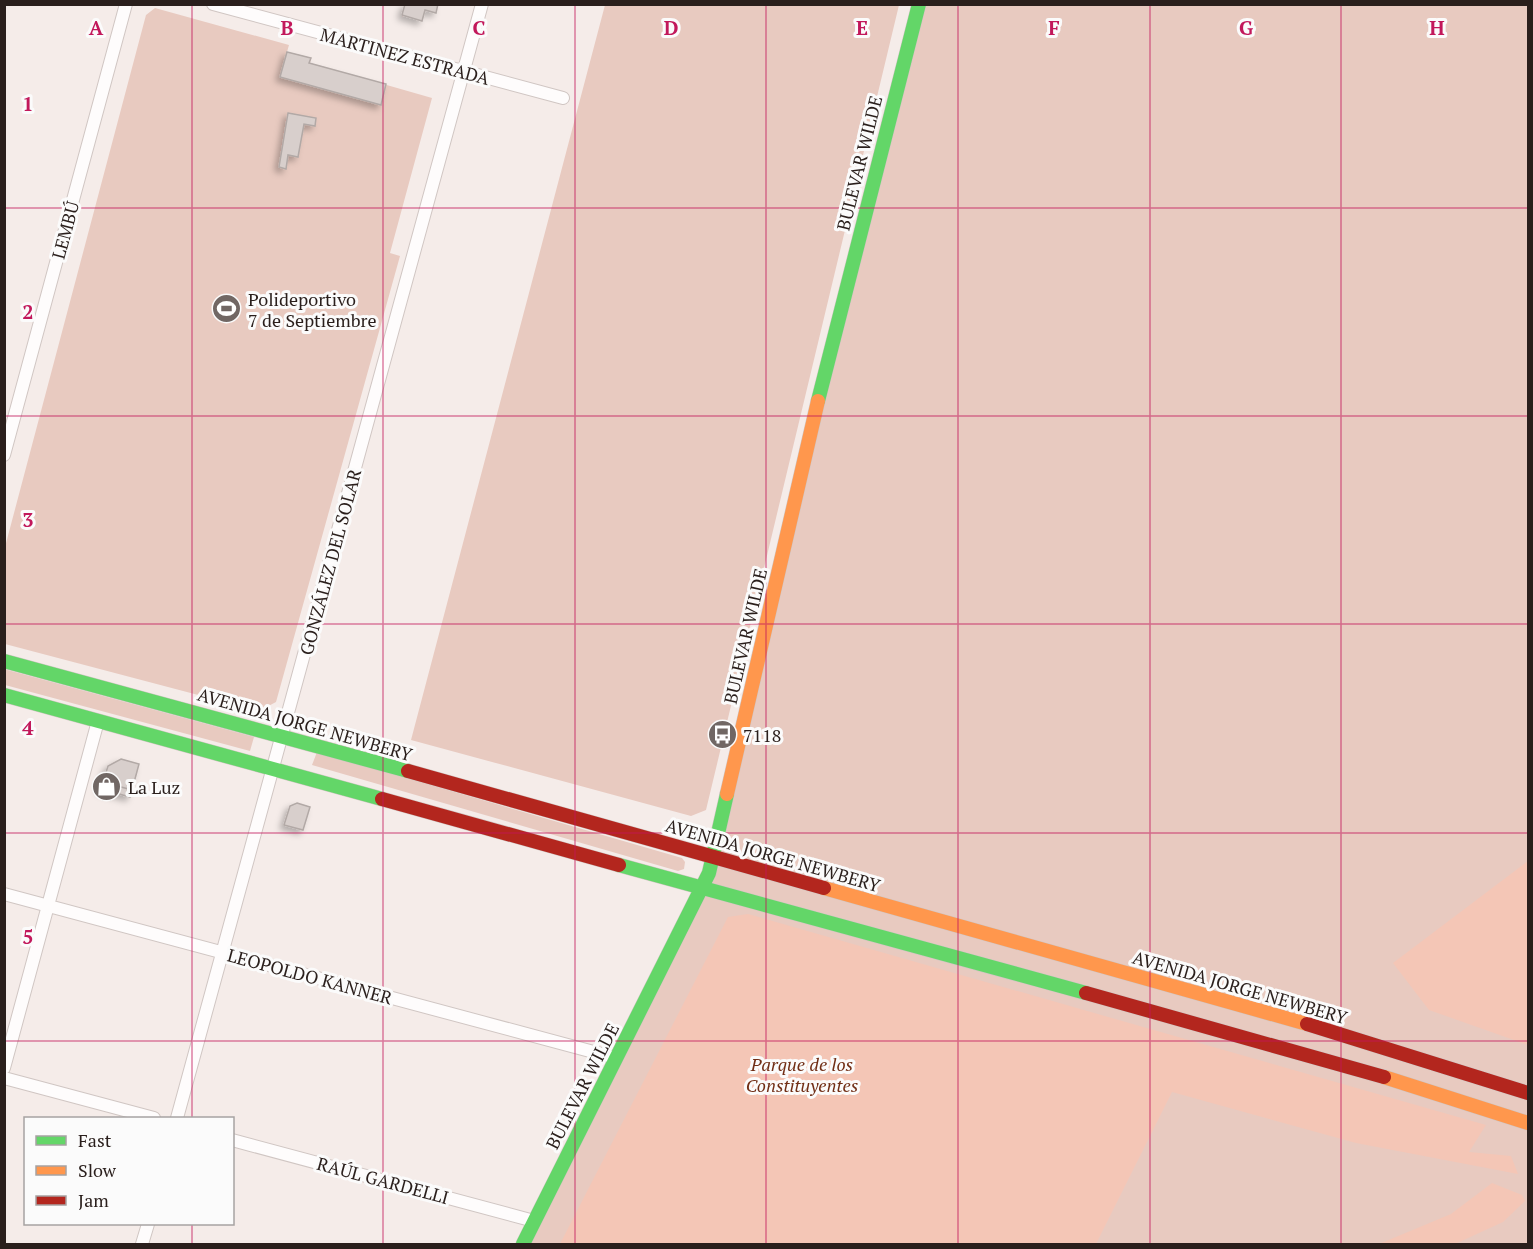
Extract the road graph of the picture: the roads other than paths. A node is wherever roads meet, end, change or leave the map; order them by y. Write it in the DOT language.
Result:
graph roads {
  1 [pos="126,4"];
  2 [pos="213,4"];
  3 [pos="482,4"];
  4 [pos="919,4"];
  5 [pos="464,72"];
  6 [pos="563,98"];
  7 [pos="4,455"];
  8 [pos="4,661"];
  9 [pos="4,696"];
  10 [pos="98,721"];
  11 [pos="283,735"];
  12 [pos="274,768"];
  13 [pos="713,857"];
  14 [pos="703,888"];
  15 [pos="4,894"];
  16 [pos="48,906"];
  17 [pos="223,953"];
  18 [pos="616,1058"];
  19 [pos="4,1068"];
  20 [pos="4,1078"];
  21 [pos="1528,1093"];
  22 [pos="147,1117"];
  23 [pos="178,1117"];
  24 [pos="1528,1123"];
  25 [pos="234,1141"];
  26 [pos="534,1221"];
  27 [pos="148,1225"];
  28 [pos="142,1245"];
  29 [pos="523,1245"];
  1 -- 7 [label="street, LEMBÚ"];
  2 -- 5 [label="street, MARTINEZ ESTRADA"];
  3 -- 5 [label="street, GONZÁLEZ DEL SOLAR"];
  4 -- 13 [label="main road, BULEVAR WILDE"];
  5 -- 6 [label="street, MARTINEZ ESTRADA"];
  5 -- 11 [label="street, GONZÁLEZ DEL SOLAR"];
  8 -- 11 [label="main road, AVENIDA JORGE NEWBERY"];
  9 -- 10 [label="main road"];
  10 -- 12 [label="main road"];
  10 -- 16 [label="street"];
  11 -- 12 [label="street, GONZÁLEZ DEL SOLAR"];
  11 -- 13 [label="main road, AVENIDA JORGE NEWBERY"];
  12 -- 14 [label="main road"];
  12 -- 17 [label="street, GONZÁLEZ DEL SOLAR"];
  13 -- 14 [label="main road, BULEVAR WILDE"];
  13 -- 21 [label="main road, AVENIDA JORGE NEWBERY"];
  14 -- 18 [label="main road, BULEVAR WILDE"];
  14 -- 24 [label="main road"];
  15 -- 16 [label="street, LEOPOLDO KANNER"];
  16 -- 17 [label="street, LEOPOLDO KANNER"];
  16 -- 19 [label="street"];
  17 -- 18 [label="street, LEOPOLDO KANNER"];
  17 -- 23 [label="street, GONZÁLEZ DEL SOLAR"];
  18 -- 26 [label="main road, BULEVAR WILDE"];
  20 -- 22 [label="street"];
  25 -- 26 [label="street, RAÚL GARDELLI"];
  26 -- 29 [label="main road, BULEVAR WILDE"];
  27 -- 28 [label="street"];
}
